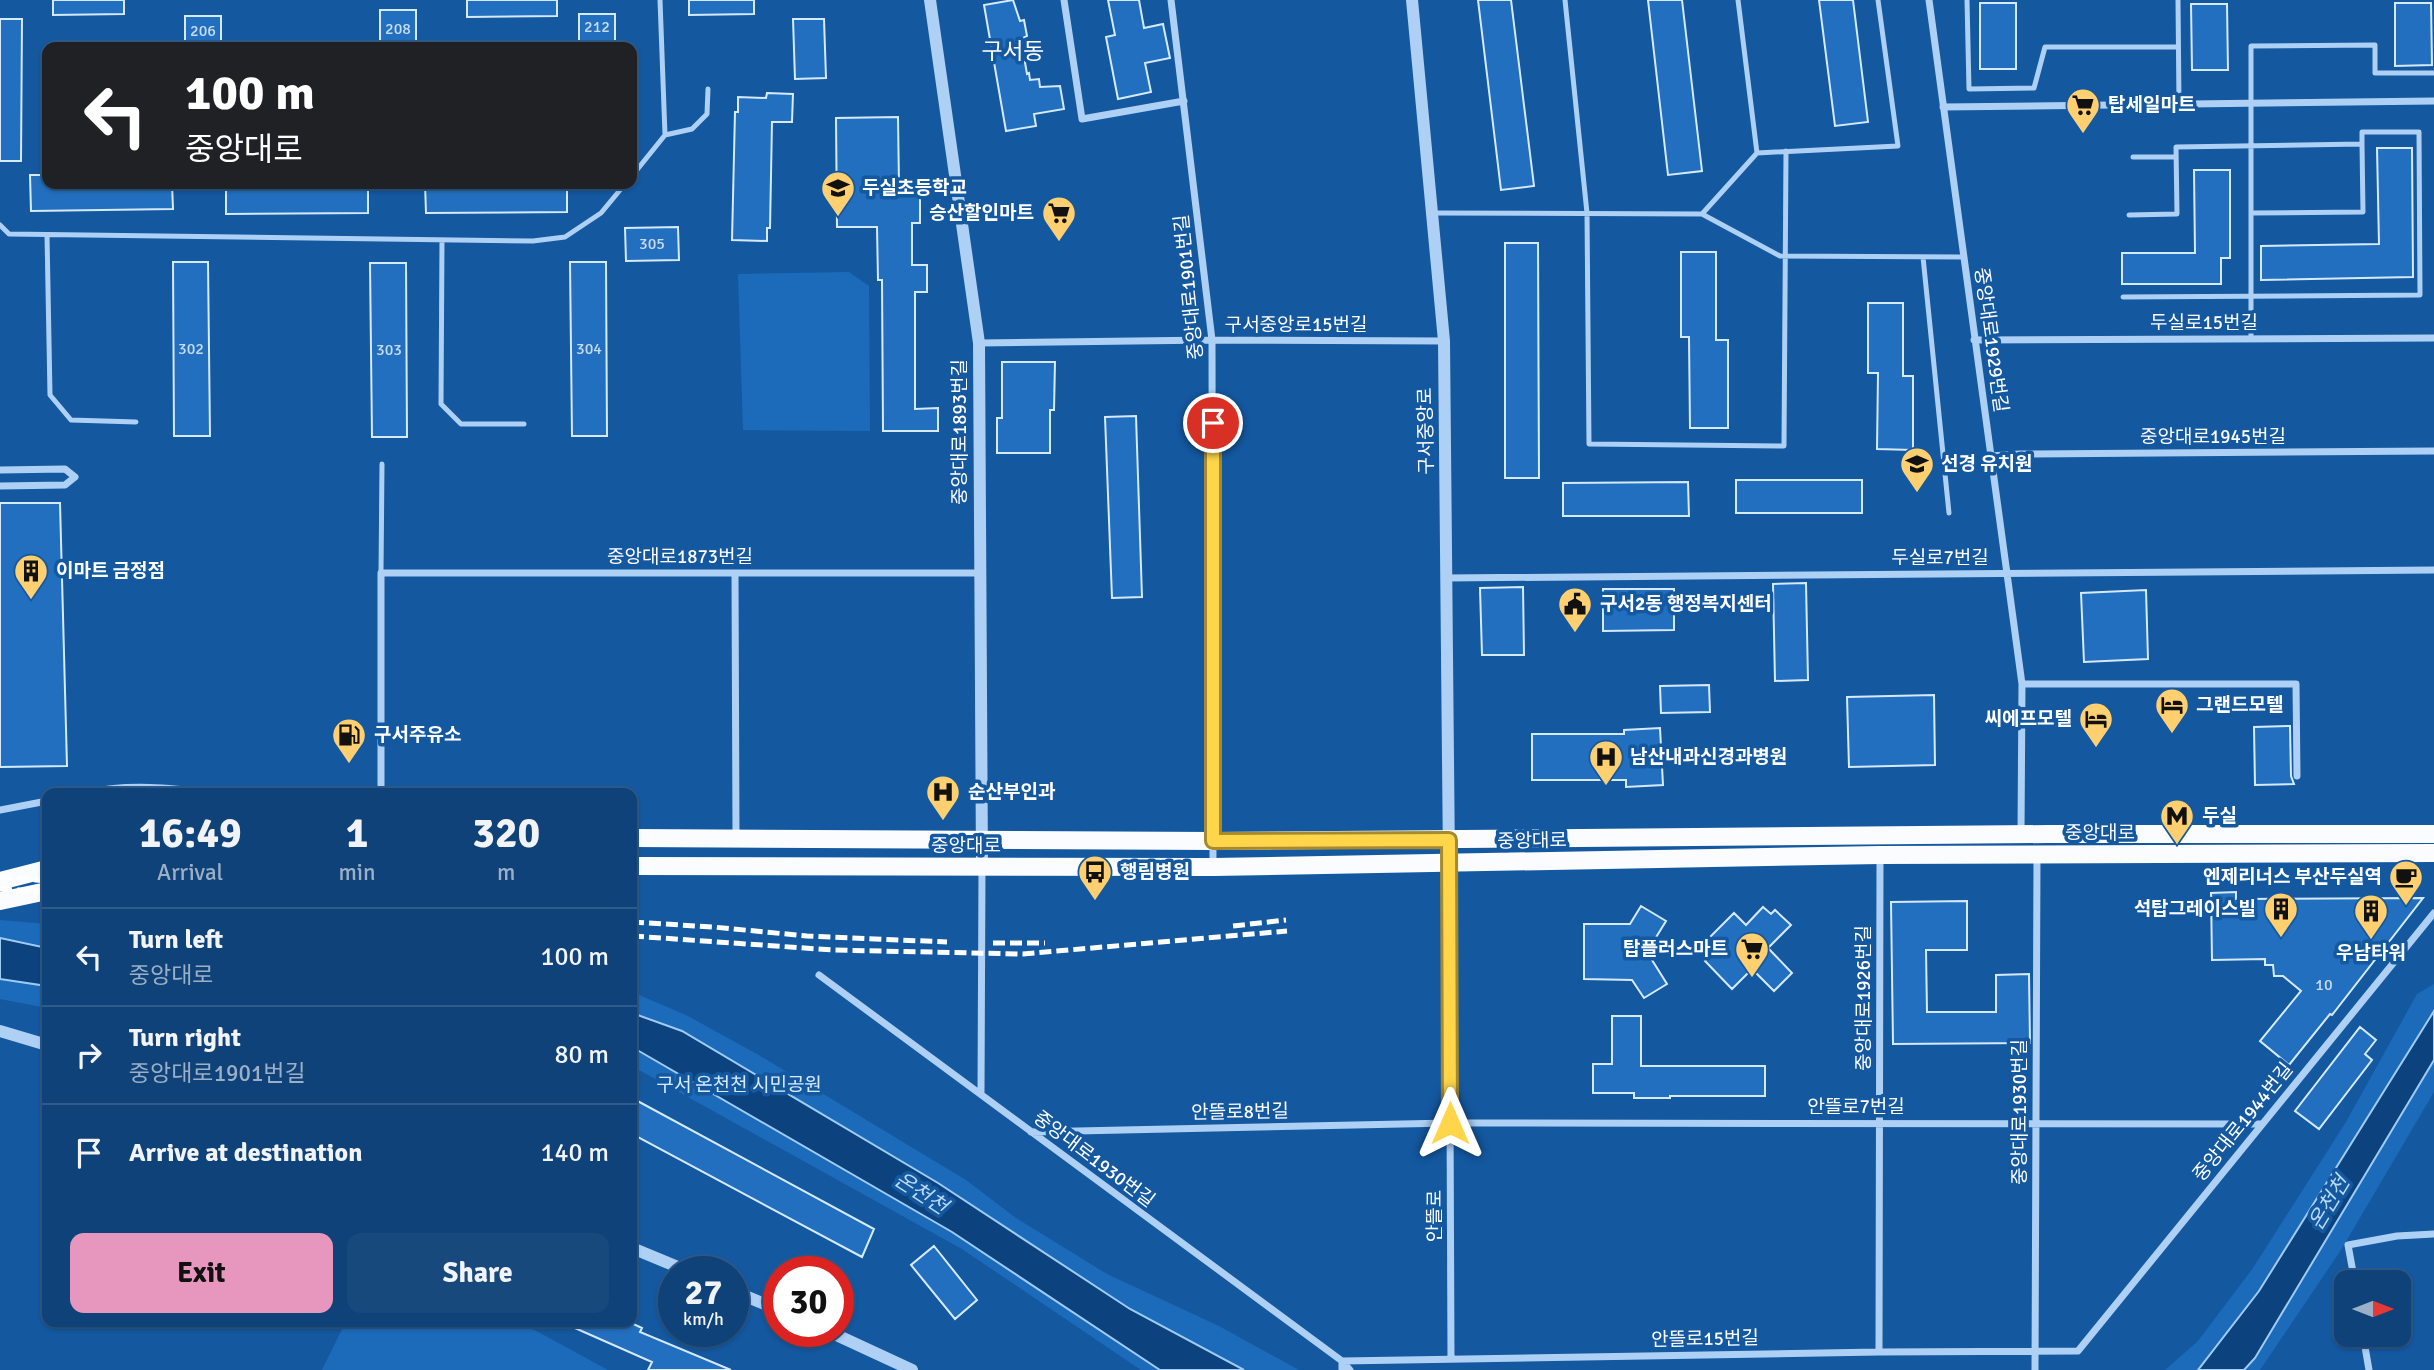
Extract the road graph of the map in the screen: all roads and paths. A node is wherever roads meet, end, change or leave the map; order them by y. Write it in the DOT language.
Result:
graph roads {
  1 [pos="660,0"];
  2 [pos="930,0"];
  3 [pos="1064,0"];
  4 [pos="1171,0"];
  5 [pos="1412,0"];
  6 [pos="1565,0"];
  7 [pos="1738,0"];
  8 [pos="1878,0"];
  9 [pos="1929,0"];
  10 [pos="1967,0"];
  11 [pos="2178,0"];
  12 [pos="2178,47"];
  13 [pos="2434,73"];
  14 [pos="708,89"];
  15 [pos="1184,101"];
  16 [pos="2434,101"];
  17 [pos="2250,103"];
  18 [pos="2179,104"];
  19 [pos="1943,107"];
  20 [pos="665,135"];
  21 [pos="2362,145"];
  22 [pos="2251,146"];
  23 [pos="1786,151"];
  24 [pos="1757,153"];
  25 [pos="2133,157"];
  26 [pos="2176,157"];
  27 [pos="637,170"];
  28 [pos="621,189"];
  29 [pos="1432,213"];
  30 [pos="1587,213"];
  31 [pos="2251,213"];
  32 [pos="1702,214"];
  33 [pos="2130,215"];
  34 [pos="0,225"];
  35 [pos="47,235"];
  36 [pos="442,240"];
  37 [pos="1787,256"];
  38 [pos="1923,257"];
  39 [pos="1963,257"];
  40 [pos="2251,296"];
  41 [pos="2123,297"];
  42 [pos="2434,338"];
  43 [pos="2251,339"];
  44 [pos="1212,340"];
  45 [pos="1974,340"];
  46 [pos="1444,341"];
  47 [pos="979,343"];
  48 [pos="136,422"];
  49 [pos="524,424"];
  50 [pos="2434,451"];
  51 [pos="1991,456"];
  52 [pos="382,464"];
  53 [pos="0,470"];
  54 [pos="0,486"];
  55 [pos="1949,513"];
  56 [pos="2434,570"];
  57 [pos="381,573"];
  58 [pos="735,573"];
  59 [pos="980,573"];
  60 [pos="2008,573"];
  61 [pos="1447,578"];
  62 [pos="2022,684"];
  63 [pos="2297,776"];
  64 [pos="105,788"];
  65 [pos="177,788"];
  66 [pos="381,788"];
  67 [pos="42,802"];
  68 [pos="0,810"];
  69 [pos="2434,834"];
  70 [pos="2021,835"];
  71 [pos="637,838"];
  72 [pos="736,838"];
  73 [pos="982,839"];
  74 [pos="1449,840"];
  75 [pos="1213,841"];
  76 [pos="2434,853"];
  77 [pos="1880,855"];
  78 [pos="2037,855"];
  79 [pos="1449,864"];
  80 [pos="637,866"];
  81 [pos="982,867"];
  82 [pos="1213,867"];
  83 [pos="42,870"];
  84 [pos="0,881"];
  85 [pos="42,892"];
  86 [pos="0,901"];
  87 [pos="2434,913"];
  88 [pos="819,975"];
  89 [pos="0,1031"];
  90 [pos="42,1044"];
  91 [pos="981,1094"];
  92 [pos="1450,1123"];
  93 [pos="1880,1123"];
  94 [pos="2036,1123"];
  95 [pos="2262,1124"];
  96 [pos="1031,1132"];
  97 [pos="2434,1234"];
  98 [pos="637,1250"];
  99 [pos="658,1259"];
  100 [pos="2353,1270"];
  101 [pos="854,1343"];
  102 [pos="2365,1348"];
  103 [pos="2035,1351"];
  104 [pos="2078,1351"];
  105 [pos="1879,1352"];
  106 [pos="1451,1359"];
  107 [pos="1342,1366"];
  108 [pos="912,1370"];
  109 [pos="1350,1370"];
  110 [pos="2035,1370"];
  111 [pos="2369,1370"];
  1 -- 20 [label="lane"];
  2 -- 47 [label="street, 중앙대로1893번길"];
  3 -- 15 [label="street"];
  4 -- 15 [label="street, 중앙대로1901번길"];
  5 -- 29 [label="street, 구서중앙로"];
  6 -- 30 [label="lane"];
  7 -- 24 [label="lane"];
  8 -- 23 [label="lane"];
  9 -- 19 [label="street, 중앙대로1929번길"];
  10 -- 12 [label="lane"];
  11 -- 12 [label="lane"];
  12 -- 18 [label="lane"];
  13 -- 17 [label="lane"];
  14 -- 20 [label="lane"];
  15 -- 44 [label="street, 중앙대로1901번길"];
  16 -- 17 [label="street"];
  17 -- 18 [label="street"];
  17 -- 22 [label="lane"];
  18 -- 19 [label="street"];
  19 -- 39 [label="street, 중앙대로1929번길"];
  20 -- 27 [label="lane"];
  21 -- 22 [label="lane"];
  21 -- 31 [label="lane"];
  21 -- 40 [label="lane"];
  22 -- 26 [label="lane"];
  22 -- 31 [label="lane"];
  23 -- 24 [label="lane"];
  23 -- 37 [label="lane"];
  24 -- 32 [label="lane"];
  25 -- 26 [label="lane"];
  26 -- 33 [label="lane"];
  28 -- 36 [label="lane"];
  29 -- 30 [label="lane"];
  29 -- 46 [label="street, 구서중앙로"];
  30 -- 32 [label="lane"];
  30 -- 37 [label="lane"];
  31 -- 40 [label="lane"];
  32 -- 37 [label="lane"];
  34 -- 35 [label="lane"];
  35 -- 36 [label="lane"];
  35 -- 48 [label="lane"];
  36 -- 49 [label="lane"];
  37 -- 38 [label="lane"];
  38 -- 39 [label="lane"];
  38 -- 55 [label="lane"];
  39 -- 45 [label="street, 중앙대로1929번길"];
  40 -- 41 [label="lane"];
  40 -- 43 [label="lane"];
  42 -- 43 [label="street, 두실로15번길"];
  43 -- 45 [label="street, 두실로15번길"];
  44 -- 46 [label="street, 구서중앙로15번길"];
  44 -- 47 [label="street, 구서중앙로15번길"];
  44 -- 75 [label="street, 중앙대로1901번길"];
  45 -- 51 [label="street, 중앙대로1929번길"];
  46 -- 61 [label="street, 구서중앙로"];
  47 -- 59 [label="street, 중앙대로1893번길"];
  50 -- 51 [label="street, 중앙대로1945번길"];
  51 -- 60 [label="street, 중앙대로1929번길"];
  52 -- 57 [label="lane"];
  53 -- 54 [label="street"];
  56 -- 60 [label="street, 두실로7번길"];
  57 -- 58 [label="street, 중앙대로1873번길"];
  57 -- 66 [label="street"];
  58 -- 59 [label="street, 중앙대로1873번길"];
  58 -- 72 [label="street"];
  59 -- 73 [label="street, 중앙대로1893번길"];
  60 -- 61 [label="street, 두실로7번길"];
  60 -- 62 [label="street, 중앙대로1929번길"];
  61 -- 74 [label="street, 구서중앙로"];
  62 -- 63 [label="street"];
  62 -- 70 [label="street, 중앙대로1929번길"];
  64 -- 65 [label="street"];
  67 -- 68 [label="street"];
  69 -- 70 [label="main road, 중앙대로"];
  70 -- 74 [label="main road, 중앙대로"];
  71 -- 72 [label="main road, 중앙대로"];
  72 -- 73 [label="main road, 중앙대로"];
  73 -- 75 [label="main road, 중앙대로"];
  73 -- 81 [label="street, 중앙대로1893번길"];
  74 -- 75 [label="main road, 중앙대로"];
  74 -- 79 [label="street, 구서중앙로"];
  75 -- 82 [label="street, 중앙대로1901번길"];
  76 -- 78 [label="main road, 중앙대로"];
  77 -- 78 [label="main road, 중앙대로"];
  77 -- 79 [label="main road, 중앙대로"];
  77 -- 93 [label="street, 중앙대로1926번길"];
  78 -- 94 [label="street, 중앙대로1930번길"];
  79 -- 82 [label="main road, 중앙대로"];
  79 -- 92 [label="street, 안뜰로"];
  80 -- 81 [label="main road, 중앙대로"];
  81 -- 82 [label="main road, 중앙대로"];
  81 -- 91 [label="street"];
  83 -- 84 [label="main road"];
  85 -- 86 [label="main road"];
  87 -- 95 [label="street, 중앙대로1944번길"];
  88 -- 91 [label="street, 중앙대로1930번길"];
  89 -- 90 [label="street"];
  91 -- 96 [label="street, 중앙대로1930번길"];
  92 -- 93 [label="street, 안뜰로7번길"];
  92 -- 96 [label="street, 안뜰로8번길"];
  92 -- 106 [label="street, 안뜰로"];
  93 -- 94 [label="street, 안뜰로7번길"];
  93 -- 105 [label="street, 중앙대로1926번길"];
  94 -- 95 [label="street, 안뜰로7번길"];
  94 -- 103 [label="street, 중앙대로1930번길"];
  95 -- 104 [label="street, 중앙대로1944번길"];
  96 -- 107 [label="street, 중앙대로1930번길"];
  97 -- 100 [label="street"];
  98 -- 99 [label="street"];
  101 -- 108 [label="street"];
  102 -- 111 [label="street"];
  103 -- 104 [label="street, 안뜰로15번길"];
  103 -- 105 [label="street, 안뜰로15번길"];
  103 -- 110 [label="street, 중앙대로1930번길"];
  105 -- 106 [label="street, 안뜰로15번길"];
  106 -- 107 [label="street, 안뜰로15번길"];
  107 -- 109 [label="street, 중앙대로1930번길"];
}
